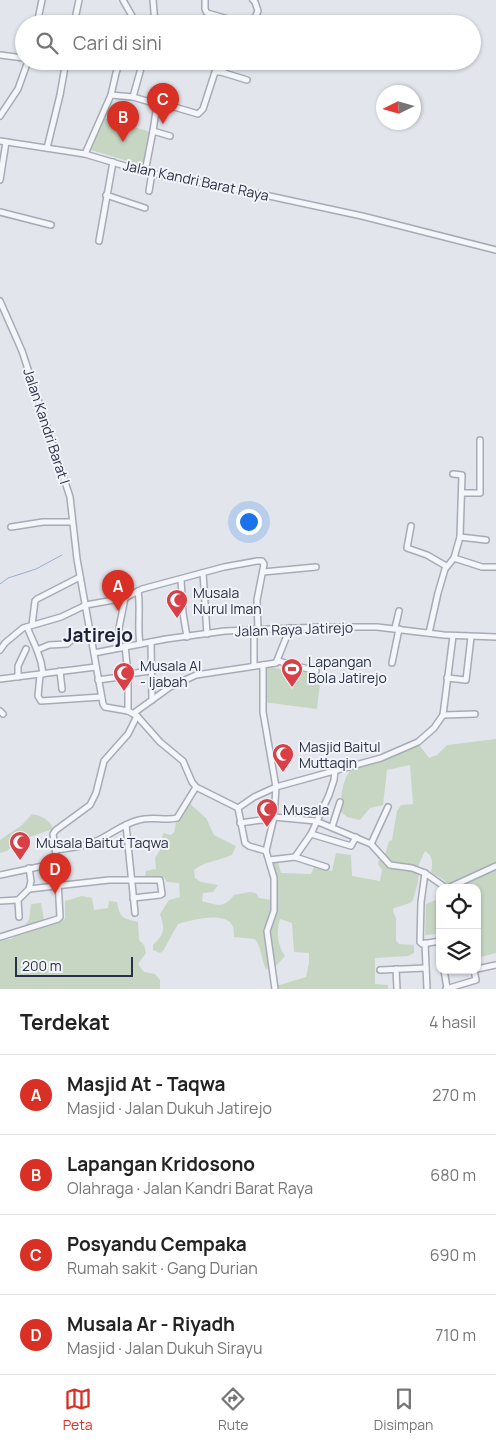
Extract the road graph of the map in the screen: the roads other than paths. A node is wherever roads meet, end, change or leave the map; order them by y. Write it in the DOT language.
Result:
graph roads {
  1 [pos="42,0"];
  2 [pos="79,0"];
  3 [pos="123,0"];
  4 [pos="153,0"];
  5 [pos="205,0"];
  6 [pos="253,0"];
  7 [pos="39,15"];
  8 [pos="76,15"];
  9 [pos="131,15"];
  10 [pos="155,15"];
  11 [pos="214,15"];
  12 [pos="256,15"];
  13 [pos="0,55"];
  14 [pos="15,57"];
  15 [pos="25,70"];
  16 [pos="64,70"];
  17 [pos="117,70"];
  18 [pos="140,70"];
  19 [pos="221,72"];
  20 [pos="247,80"];
  21 [pos="112,95"];
  22 [pos="133,97"];
  23 [pos="157,104"];
  24 [pos="0,116"];
  25 [pos="153,131"];
  26 [pos="170,136"];
  27 [pos="3,141"];
  28 [pos="47,148"];
  29 [pos="85,154"];
  30 [pos="113,162"];
  31 [pos="145,172"];
  32 [pos="152,173"];
  33 [pos="0,180"];
  34 [pos="149,191"];
  35 [pos="106,195"];
  36 [pos="145,208"];
  37 [pos="0,212"];
  38 [pos="51,225"];
  39 [pos="99,241"];
  40 [pos="496,250"];
  41 [pos="0,301"];
  42 [pos="480,440"];
  43 [pos="453,474"];
  44 [pos="462,493"];
  45 [pos="72,522"];
  46 [pos="411,526"];
  47 [pos="11,527"];
  48 [pos="460,537"];
  49 [pos="486,540"];
  50 [pos="454,558"];
  51 [pos="446,566"];
  52 [pos="316,567"];
  53 [pos="496,567"];
  54 [pos="262,572"];
  55 [pos="203,573"];
  56 [pos="80,577"];
  57 [pos="181,580"];
  58 [pos="138,591"];
  59 [pos="125,598"];
  60 [pos="86,605"];
  61 [pos="399,611"];
  62 [pos="30,626"];
  63 [pos="290,628"];
  64 [pos="256,629"];
  65 [pos="397,629"];
  66 [pos="429,633"];
  67 [pos="207,634"];
  68 [pos="91,635"];
  69 [pos="453,636"];
  70 [pos="187,637"];
  71 [pos="471,637"];
  72 [pos="496,638"];
  73 [pos="151,642"];
  74 [pos="140,644"];
  75 [pos="123,647"];
  76 [pos="26,649"];
  77 [pos="0,650"];
  78 [pos="37,650"];
  79 [pos="94,653"];
  80 [pos="278,661"];
  81 [pos="392,663"];
  82 [pos="254,665"];
  83 [pos="263,665"];
  84 [pos="96,667"];
  85 [pos="60,671"];
  86 [pos="316,671"];
  87 [pos="150,672"];
  88 [pos="42,674"];
  89 [pos="128,675"];
  90 [pos="18,677"];
  91 [pos="448,678"];
  92 [pos="0,679"];
  93 [pos="98,680"];
  94 [pos="62,689"];
  95 [pos="101,697"];
  96 [pos="152,700"];
  97 [pos="133,713"];
  98 [pos="475,714"];
  99 [pos="443,715"];
  100 [pos="334,771"];
  101 [pos="196,787"];
  102 [pos="276,787"];
  103 [pos="340,802"];
  104 [pos="388,807"];
  105 [pos="238,808"];
  106 [pos="274,819"];
  107 [pos="316,821"];
  108 [pos="240,823"];
  109 [pos="126,825"];
  110 [pos="332,827"];
  111 [pos="311,834"];
  112 [pos="356,837"];
  113 [pos="371,844"];
  114 [pos="56,850"];
  115 [pos="266,851"];
  116 [pos="295,858"];
  117 [pos="269,860"];
  118 [pos="57,863"];
  119 [pos="326,866"];
  120 [pos="496,866"];
  121 [pos="30,868"];
  122 [pos="425,873"];
  123 [pos="0,874"];
  124 [pos="132,880"];
  125 [pos="441,884"];
  126 [pos="456,884"];
  127 [pos="59,885"];
  128 [pos="29,889"];
  129 [pos="133,898"];
  130 [pos="18,900"];
  131 [pos="0,901"];
  132 [pos="135,913"];
  133 [pos="19,917"];
  134 [pos="0,937"];
  135 [pos="436,942"];
  136 [pos="425,943"];
  137 [pos="496,965"];
  138 [pos="426,968"];
  139 [pos="481,968"];
  140 [pos="396,969"];
  141 [pos="380,970"];
  142 [pos="445,974"];
  143 [pos="475,974"];
  144 [pos="275,989"];
  145 [pos="397,989"];
  146 [pos="427,989"];
  147 [pos="447,989"];
  1 -- 7 [label="street"];
  2 -- 8 [label="street"];
  3 -- 9 [label="street"];
  4 -- 10 [label="street"];
  5 -- 11 [label="street"];
  6 -- 12 [label="street"];
  13 -- 14 [label="street"];
  15 -- 24 [label="street"];
  16 -- 28 [label="street"];
  17 -- 21 [label="street"];
  18 -- 22 [label="street"];
  19 -- 20 [label="street"];
  19 -- 23 [label="street"];
  21 -- 22 [label="street"];
  21 -- 29 [label="street"];
  22 -- 23 [label="street"];
  23 -- 25 [label="street"];
  25 -- 26 [label="street"];
  25 -- 31 [label="street"];
  27 -- 28 [label="street, Jalan Kandri Barat Raya"];
  27 -- 33 [label="street"];
  28 -- 29 [label="street, Jalan Kandri Barat Raya"];
  29 -- 30 [label="street, Jalan Kandri Barat Raya"];
  30 -- 31 [label="street, Jalan Kandri Barat Raya"];
  30 -- 35 [label="street"];
  31 -- 32 [label="street, Jalan Kandri Barat Raya"];
  32 -- 34 [label="street"];
  32 -- 40 [label="street, Jalan Kandri Barat Raya"];
  35 -- 36 [label="street"];
  35 -- 39 [label="street"];
  37 -- 38 [label="street"];
  41 -- 45 [label="street, Jalan Kandri Barat I"];
  42 -- 44 [label="street"];
  43 -- 44 [label="street"];
  44 -- 48 [label="street"];
  45 -- 47 [label="street"];
  45 -- 56 [label="street, Jalan Kandri Barat I"];
  46 -- 51 [label="street"];
  48 -- 49 [label="street"];
  48 -- 50 [label="street"];
  50 -- 51 [label="street"];
  50 -- 53 [label="street"];
  51 -- 66 [label="street"];
  52 -- 54 [label="street"];
  54 -- 55 [label="street"];
  54 -- 64 [label="street"];
  55 -- 57 [label="street"];
  55 -- 67 [label="street"];
  56 -- 60 [label="street, Jalan Kandri Barat I"];
  56 -- 62 [label="street"];
  57 -- 58 [label="street"];
  57 -- 70 [label="street"];
  58 -- 59 [label="street"];
  58 -- 74 [label="street"];
  59 -- 60 [label="street"];
  59 -- 75 [label="street"];
  60 -- 62 [label="street"];
  60 -- 68 [label="street, Jalan Kandri Barat I"];
  61 -- 65 [label="street"];
  62 -- 77 [label="street"];
  62 -- 78 [label="street"];
  63 -- 64 [label="street, Jalan Raya Jatirejo"];
  63 -- 65 [label="street, Jalan Raya Jatirejo"];
  63 -- 80 [label="street"];
  64 -- 67 [label="street, Jalan Raya Jatirejo"];
  64 -- 82 [label="street"];
  65 -- 66 [label="street, Jalan Raya Jatirejo"];
  65 -- 81 [label="street"];
  66 -- 69 [label="street, Jalan Raya Jatirejo"];
  67 -- 70 [label="street, Jalan Raya Jatirejo"];
  68 -- 78 [label="street"];
  68 -- 79 [label="street, Jalan Kandri Barat I"];
  69 -- 71 [label="street, Jalan Raya Jatirejo"];
  69 -- 91 [label="street"];
  70 -- 73 [label="street, Jalan Raya Jatirejo"];
  71 -- 72 [label="street, Jalan Raya Jatirejo"];
  71 -- 91 [label="street"];
  73 -- 74 [label="street, Jalan Raya Jatirejo"];
  73 -- 87 [label="street"];
  74 -- 75 [label="street, Jalan Raya Jatirejo"];
  75 -- 79 [label="street, Jalan Raya Jatirejo"];
  75 -- 89 [label="street"];
  76 -- 90 [label="street"];
  78 -- 88 [label="street"];
  79 -- 84 [label="street, Jalan Kandri Barat I"];
  80 -- 83 [label="street"];
  80 -- 86 [label="street"];
  82 -- 83 [label="street"];
  82 -- 96 [label="street"];
  83 -- 102 [label="street"];
  84 -- 85 [label="street"];
  84 -- 93 [label="street, Jalan Kandri Barat I"];
  85 -- 88 [label="street"];
  85 -- 94 [label="street"];
  87 -- 89 [label="street"];
  87 -- 96 [label="street"];
  88 -- 90 [label="street"];
  88 -- 95 [label="street"];
  89 -- 93 [label="street"];
  89 -- 97 [label="street"];
  90 -- 92 [label="street"];
  91 -- 99 [label="street"];
  93 -- 95 [label="street, Jalan Kandri Barat I"];
  95 -- 97 [label="street"];
  96 -- 97 [label="street"];
  97 -- 101 [label="street"];
  97 -- 114 [label="street"];
  98 -- 99 [label="street"];
  99 -- 100 [label="street"];
  100 -- 102 [label="street"];
  100 -- 107 [label="street"];
  101 -- 105 [label="street"];
  101 -- 109 [label="street"];
  102 -- 105 [label="street"];
  102 -- 106 [label="street"];
  103 -- 110 [label="street"];
  104 -- 113 [label="street"];
  105 -- 108 [label="street"];
  106 -- 107 [label="street"];
  106 -- 108 [label="street"];
  106 -- 115 [label="street"];
  107 -- 110 [label="street"];
  107 -- 111 [label="street"];
  108 -- 115 [label="street"];
  109 -- 114 [label="street"];
  109 -- 124 [label="street"];
  110 -- 112 [label="street"];
  111 -- 112 [label="street"];
  111 -- 116 [label="street"];
  112 -- 113 [label="street"];
  113 -- 122 [label="street"];
  114 -- 118 [label="street"];
  115 -- 117 [label="street"];
  116 -- 117 [label="street"];
  116 -- 119 [label="street"];
  117 -- 144 [label="street"];
  118 -- 121 [label="street"];
  118 -- 127 [label="street"];
  120 -- 126 [label="street"];
  121 -- 123 [label="street"];
  121 -- 128 [label="street"];
  122 -- 125 [label="street"];
  122 -- 136 [label="street"];
  124 -- 127 [label="street"];
  124 -- 129 [label="street"];
  124 -- 129 [label="street"];
  127 -- 128 [label="street"];
  127 -- 134 [label="street"];
  128 -- 130 [label="street"];
  129 -- 132 [label="street"];
  130 -- 131 [label="street"];
  130 -- 133 [label="street"];
  135 -- 136 [label="street"];
  136 -- 138 [label="street"];
  137 -- 139 [label="street"];
  138 -- 140 [label="street"];
  138 -- 146 [label="street"];
  140 -- 141 [label="street"];
  140 -- 145 [label="street"];
  142 -- 147 [label="street"];
  143 -- 147 [label="street"];
}
